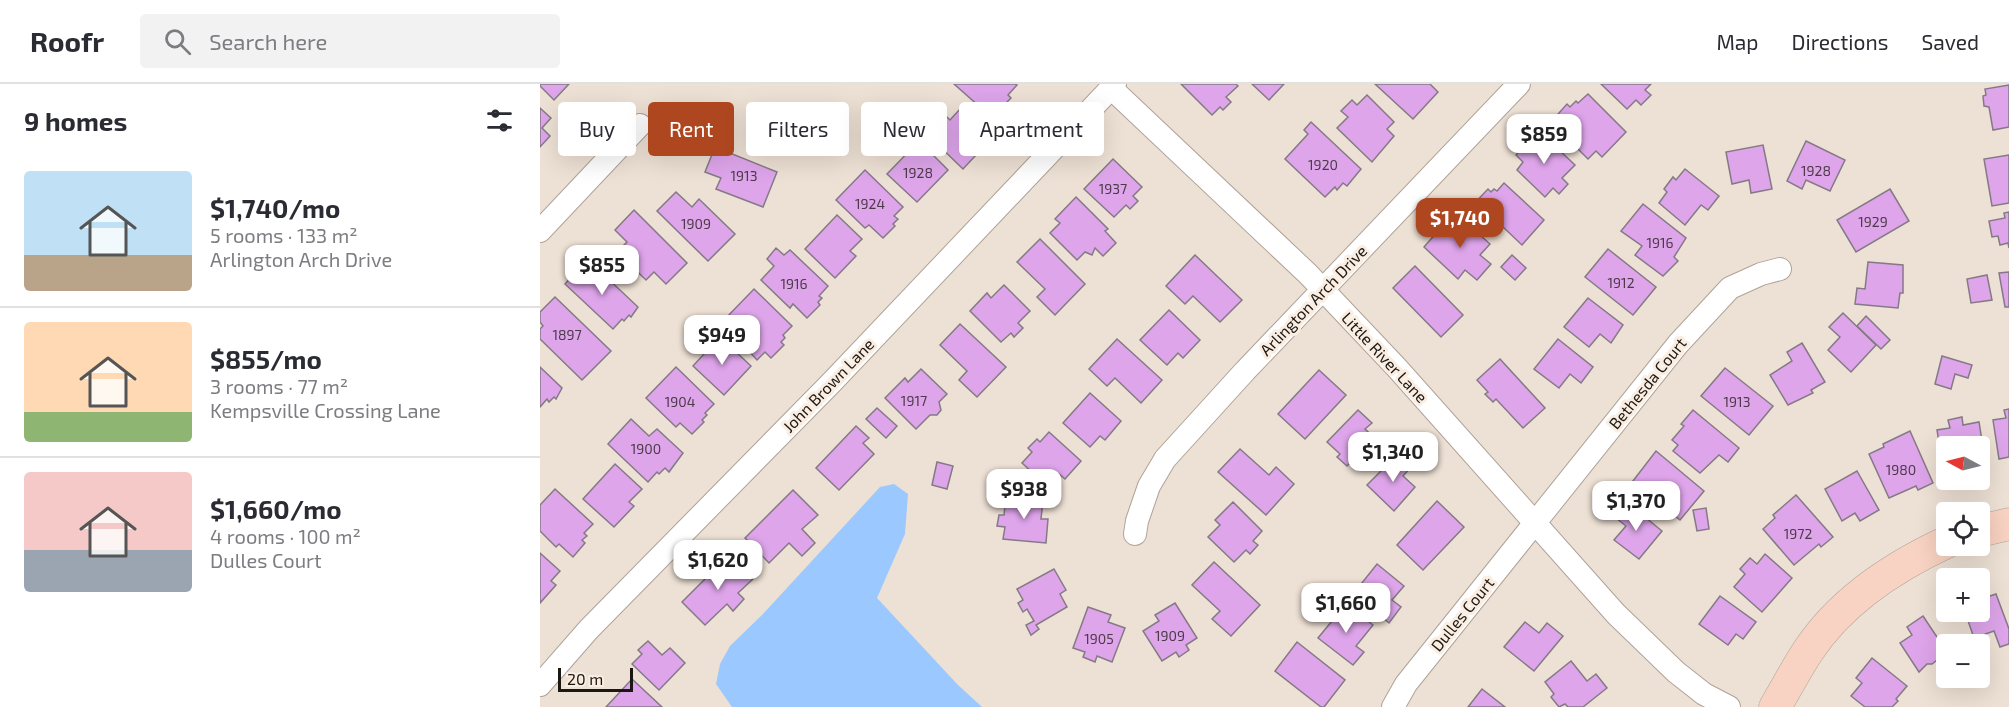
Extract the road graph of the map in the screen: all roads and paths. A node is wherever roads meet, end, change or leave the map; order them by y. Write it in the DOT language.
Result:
graph roads {
  1 [pos="1519,84"];
  2 [pos="1113,86"];
  3 [pos="640,125"];
  4 [pos="540,231"];
  5 [pos="1780,269"];
  6 [pos="1323,290"];
  7 [pos="1534,524"];
  8 [pos="2009,524"];
  9 [pos="1990,529"];
  10 [pos="1135,534"];
  11 [pos="1936,547"];
  12 [pos="540,685"];
  13 [pos="1393,707"];
  14 [pos="1729,707"];
  15 [pos="1775,707"];
  1 -- 6 [label="street, Arlington Arch Drive"];
  2 -- 6 [label="street, Little River Lane"];
  2 -- 12 [label="street, John Brown Lane"];
  3 -- 4 [label="street"];
  5 -- 7 [label="street, Bethesda Court"];
  6 -- 7 [label="street, Little River Lane"];
  6 -- 10 [label="street, Arlington Arch Drive"];
  7 -- 13 [label="street, Dulles Court"];
  7 -- 14 [label="street, Little River Lane"];
  8 -- 9 [label="street"];
  11 -- 15 [label="street"];
}
